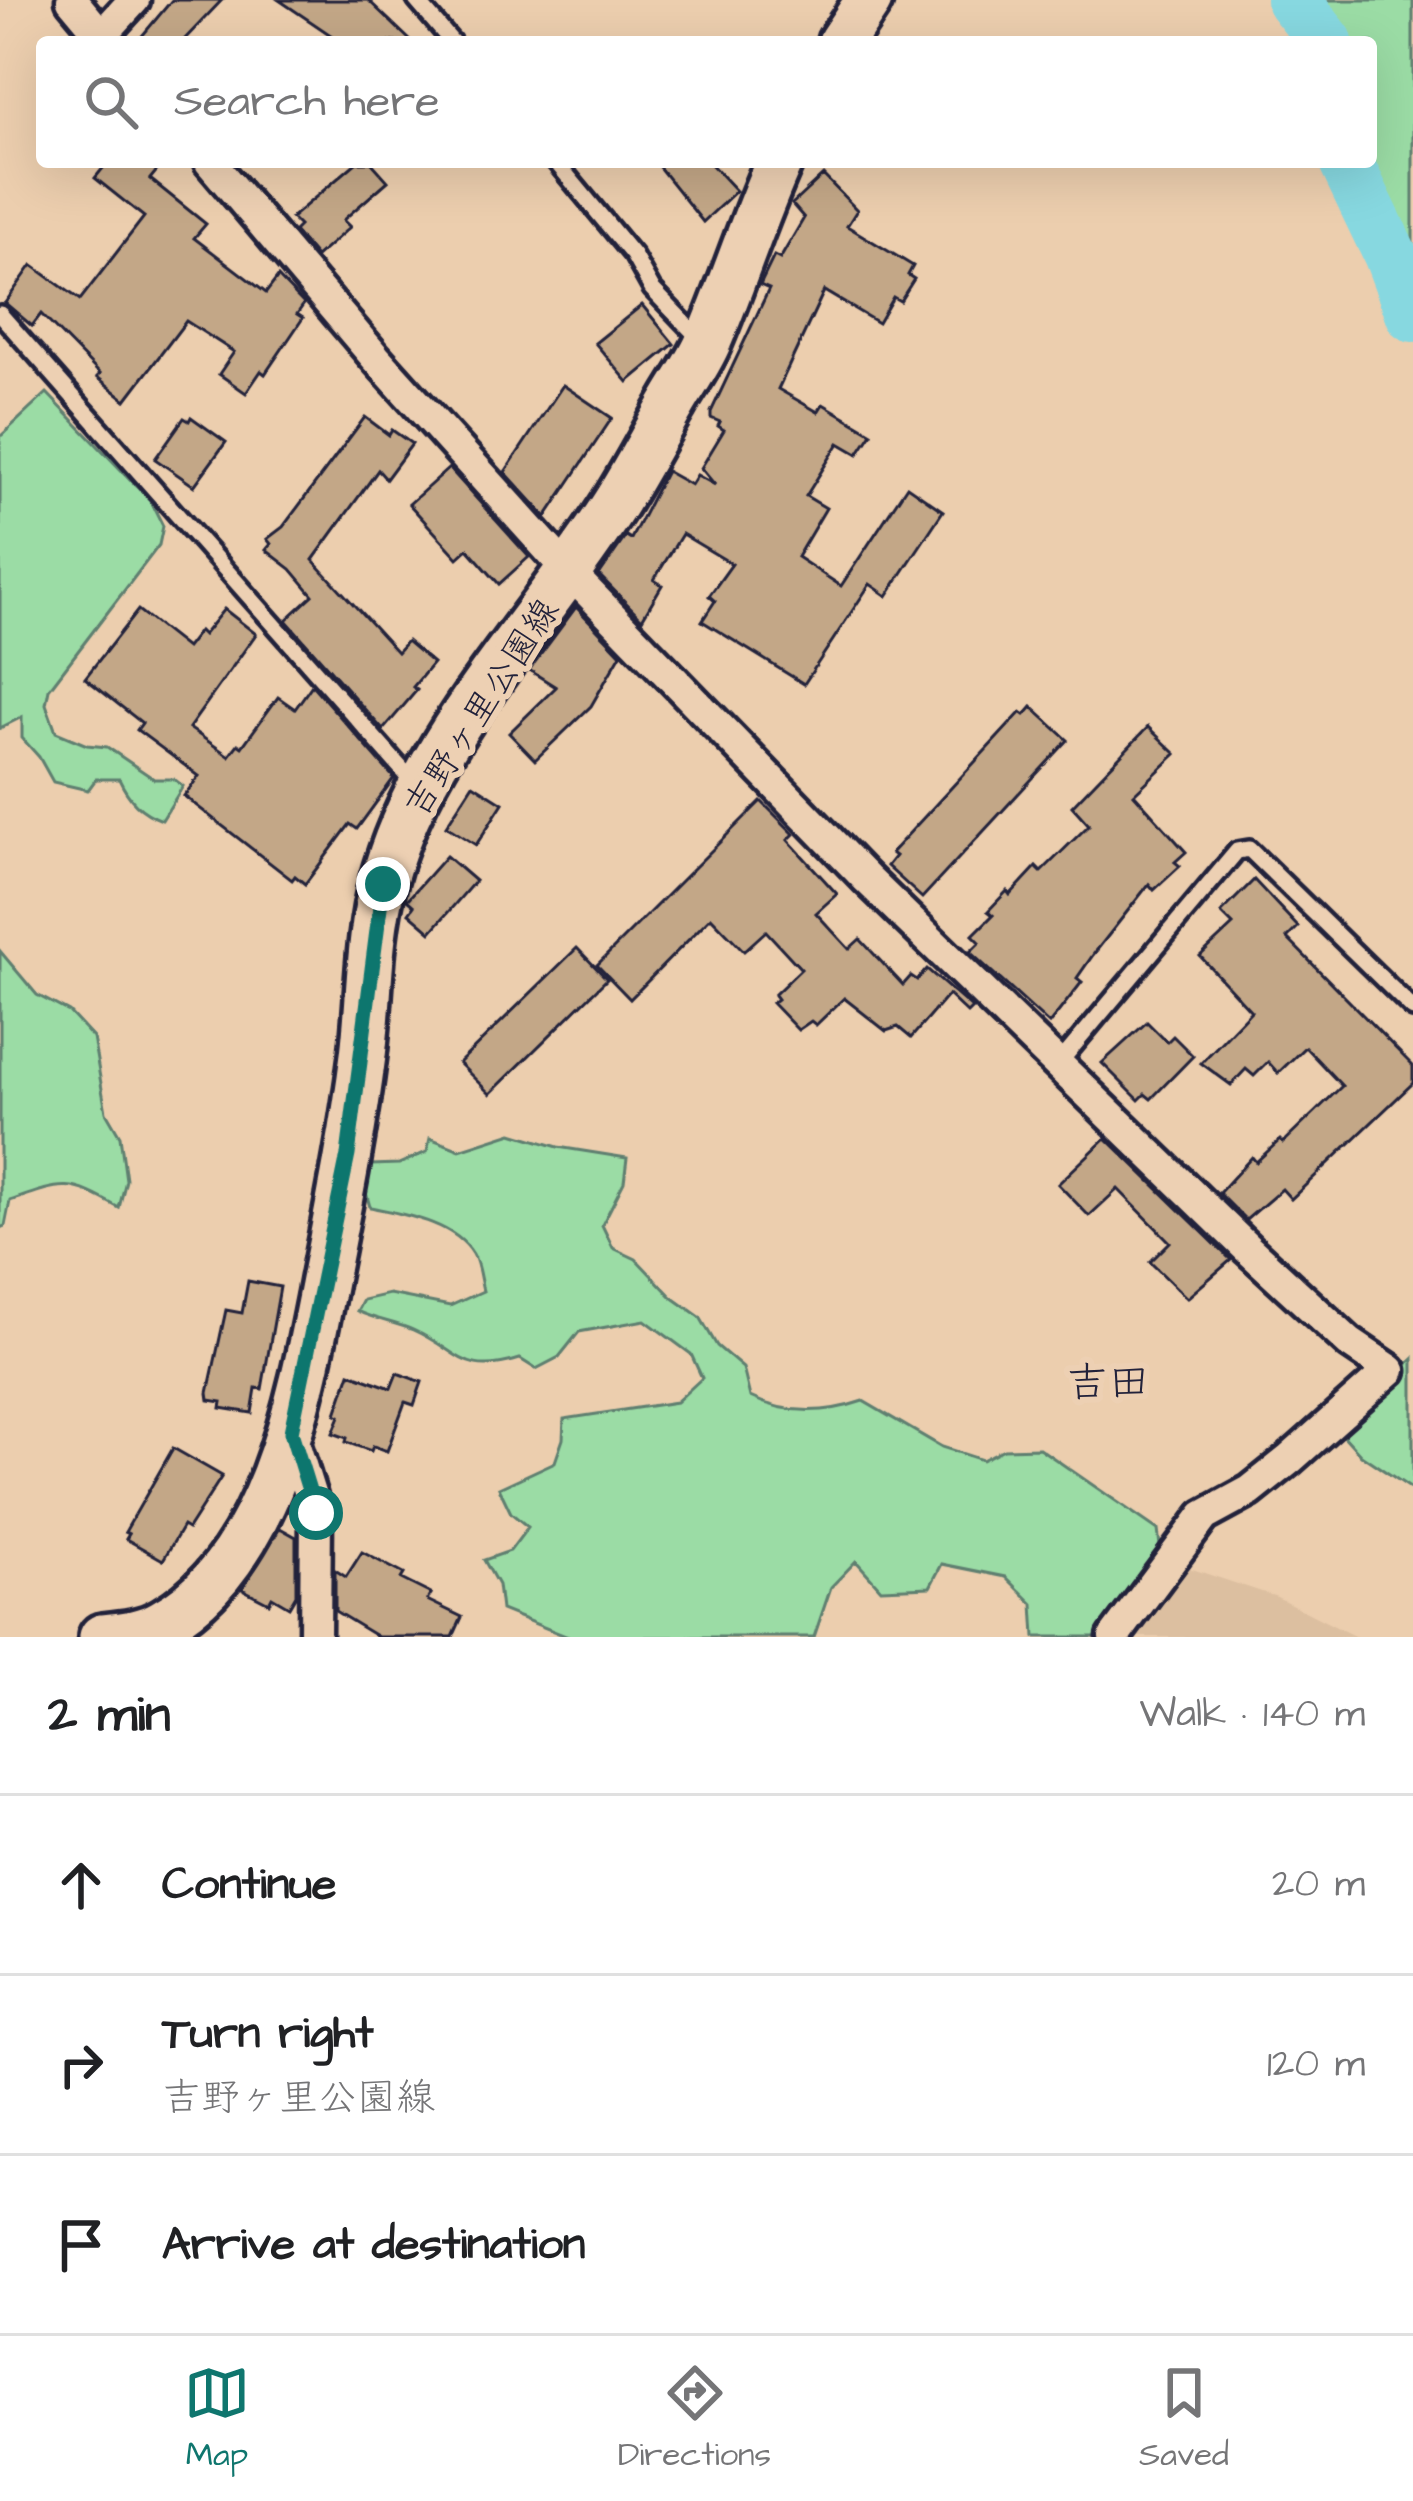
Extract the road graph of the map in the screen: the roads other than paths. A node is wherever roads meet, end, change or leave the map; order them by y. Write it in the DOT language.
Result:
graph roads {
  1 [pos="72,0"];
  2 [pos="134,0"];
  3 [pos="416,0"];
  4 [pos="869,0"];
  5 [pos="102,36"];
  6 [pos="107,36"];
  7 [pos="447,36"];
  8 [pos="845,36"];
  9 [pos="215,168"];
  10 [pos="561,168"];
  11 [pos="777,168"];
  12 [pos="0,314"];
  13 [pos="707,344"];
  14 [pos="568,571"];
  15 [pos="420,790"];
  16 [pos="1413,1010"];
  17 [pos="1060,1062"];
  18 [pos="291,1432"];
  19 [pos="102,1637"];
  20 [pos="315,1637"];
  21 [pos="1114,1637"];
  1 -- 5 [label="street"];
  2 -- 6 [label="street"];
  3 -- 7 [label="lane"];
  4 -- 8 [label="main road"];
  9 -- 14 [label="street"];
  10 -- 13 [label="lane"];
  11 -- 13 [label="main road, 吉野ヶ里公園線"];
  12 -- 15 [label="lane"];
  13 -- 14 [label="main road, 吉野ヶ里公園線"];
  14 -- 15 [label="main road, 吉野ヶ里公園線"];
  14 -- 17 [label="street"];
  15 -- 18 [label="main road, 吉野ヶ里公園線"];
  16 -- 17 [label="lane"];
  17 -- 21 [label="street"];
  18 -- 19 [label="main road, 吉野ヶ里公園線"];
  18 -- 20 [label="street"];
}
